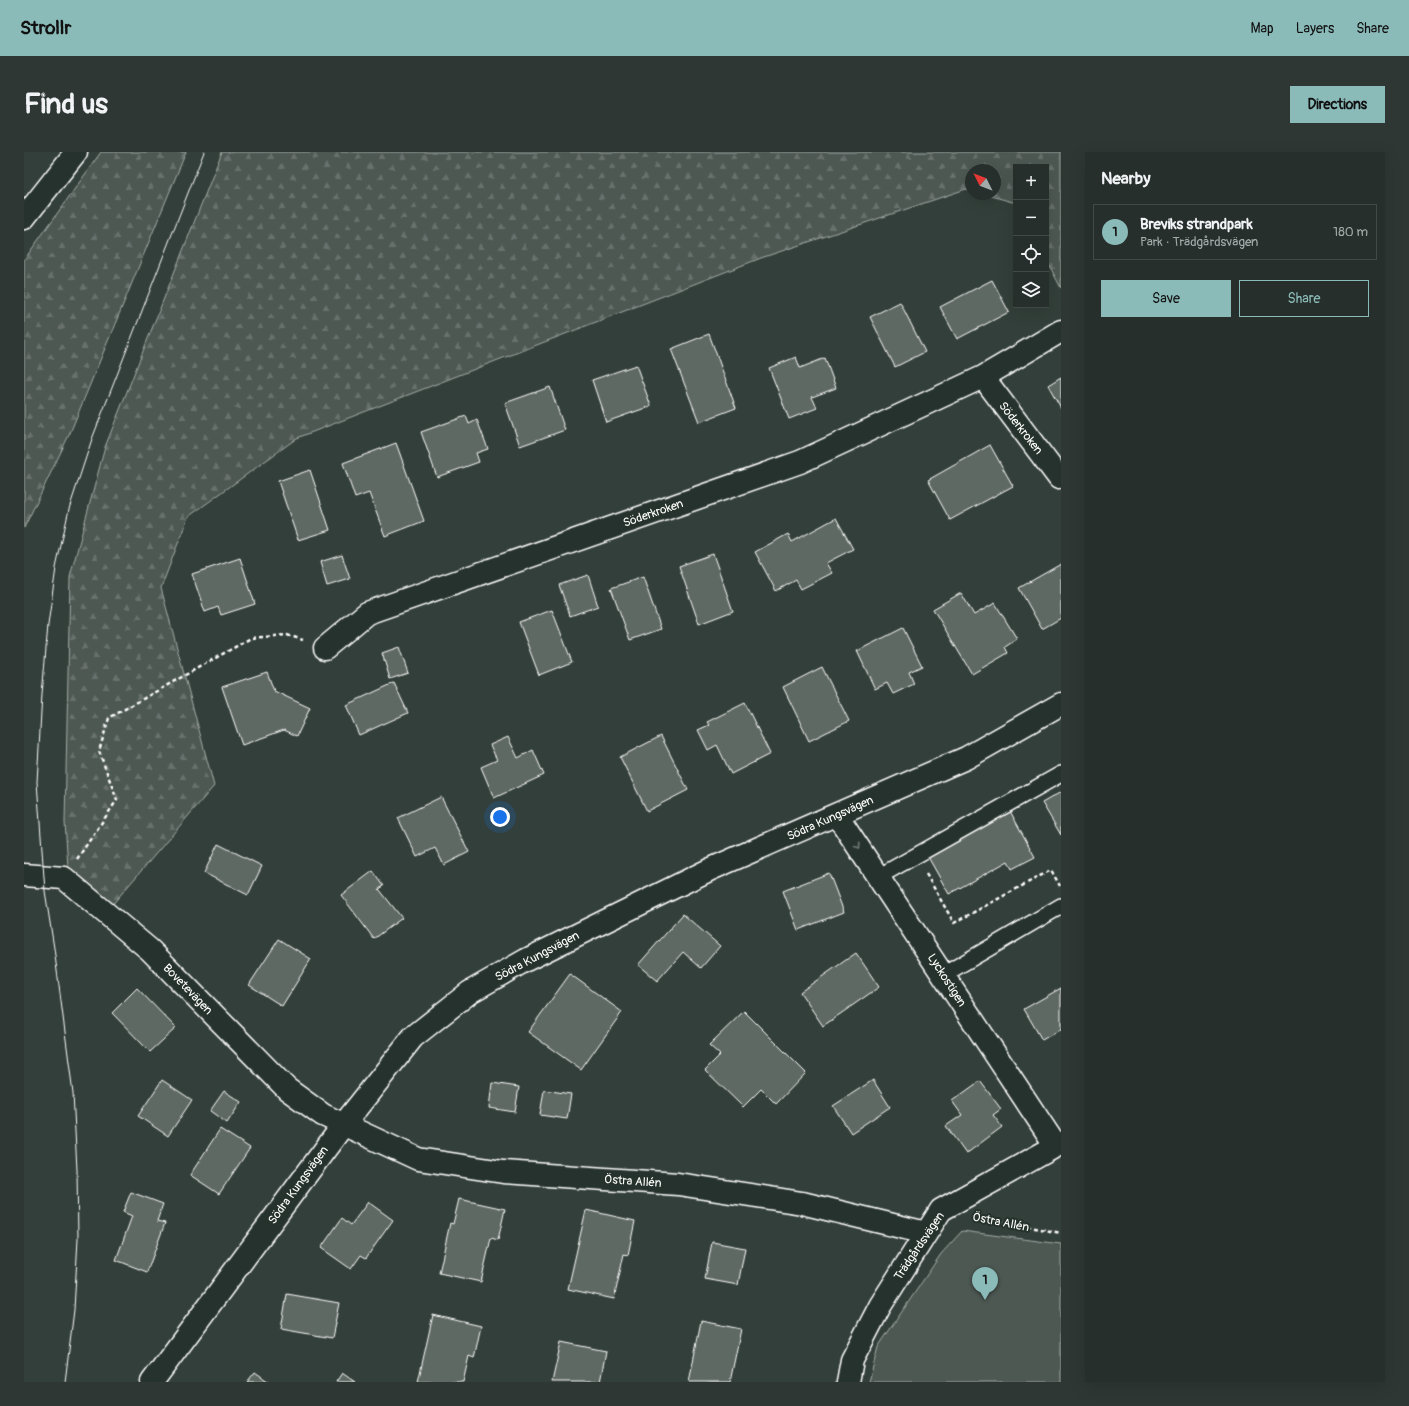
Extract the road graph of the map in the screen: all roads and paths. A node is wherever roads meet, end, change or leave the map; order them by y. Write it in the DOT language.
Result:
graph roads {
  1 [pos="76,152"];
  2 [pos="24,218"];
  3 [pos="1061,331"];
  4 [pos="982,377"];
  5 [pos="1060,478"];
  6 [pos="325,648"];
  7 [pos="1061,704"];
  8 [pos="1061,774"];
  9 [pos="837,815"];
  10 [pos="915,856"];
  11 [pos="24,875"];
  12 [pos="878,877"];
  13 [pos="64,878"];
  14 [pos="1061,888"];
  15 [pos="1061,906"];
  16 [pos="943,975"];
  17 [pos="344,1124"];
  18 [pos="1058,1145"];
  19 [pos="941,1210"];
  20 [pos="1061,1233"];
  21 [pos="926,1234"];
  22 [pos="152,1382"];
  23 [pos="848,1382"];
  1 -- 2 [label="street"];
  3 -- 4 [label="street, Söderkroken"];
  4 -- 5 [label="street, Söderkroken"];
  4 -- 6 [label="street, Söderkroken"];
  6 -- 13 [label="path"];
  7 -- 9 [label="street, Södra Kungsvägen"];
  8 -- 10 [label="lane"];
  9 -- 12 [label="street, Lyckostigen, one-way"];
  9 -- 17 [label="street, Södra Kungsvägen"];
  10 -- 12 [label="lane"];
  10 -- 14 [label="path"];
  11 -- 13 [label="street"];
  12 -- 16 [label="street, Lyckostigen"];
  13 -- 17 [label="street, Bovetevägen"];
  15 -- 16 [label="lane"];
  16 -- 18 [label="street, Lyckostigen"];
  17 -- 21 [label="street, Östra Allén"];
  17 -- 22 [label="street, Södra Kungsvägen"];
  18 -- 19 [label="street, Trädgårdsvägen"];
  19 -- 20 [label="path, Östra Allén"];
  19 -- 21 [label="street, Trädgårdsvägen"];
  21 -- 23 [label="street, Trädgårdsvägen"];
}
